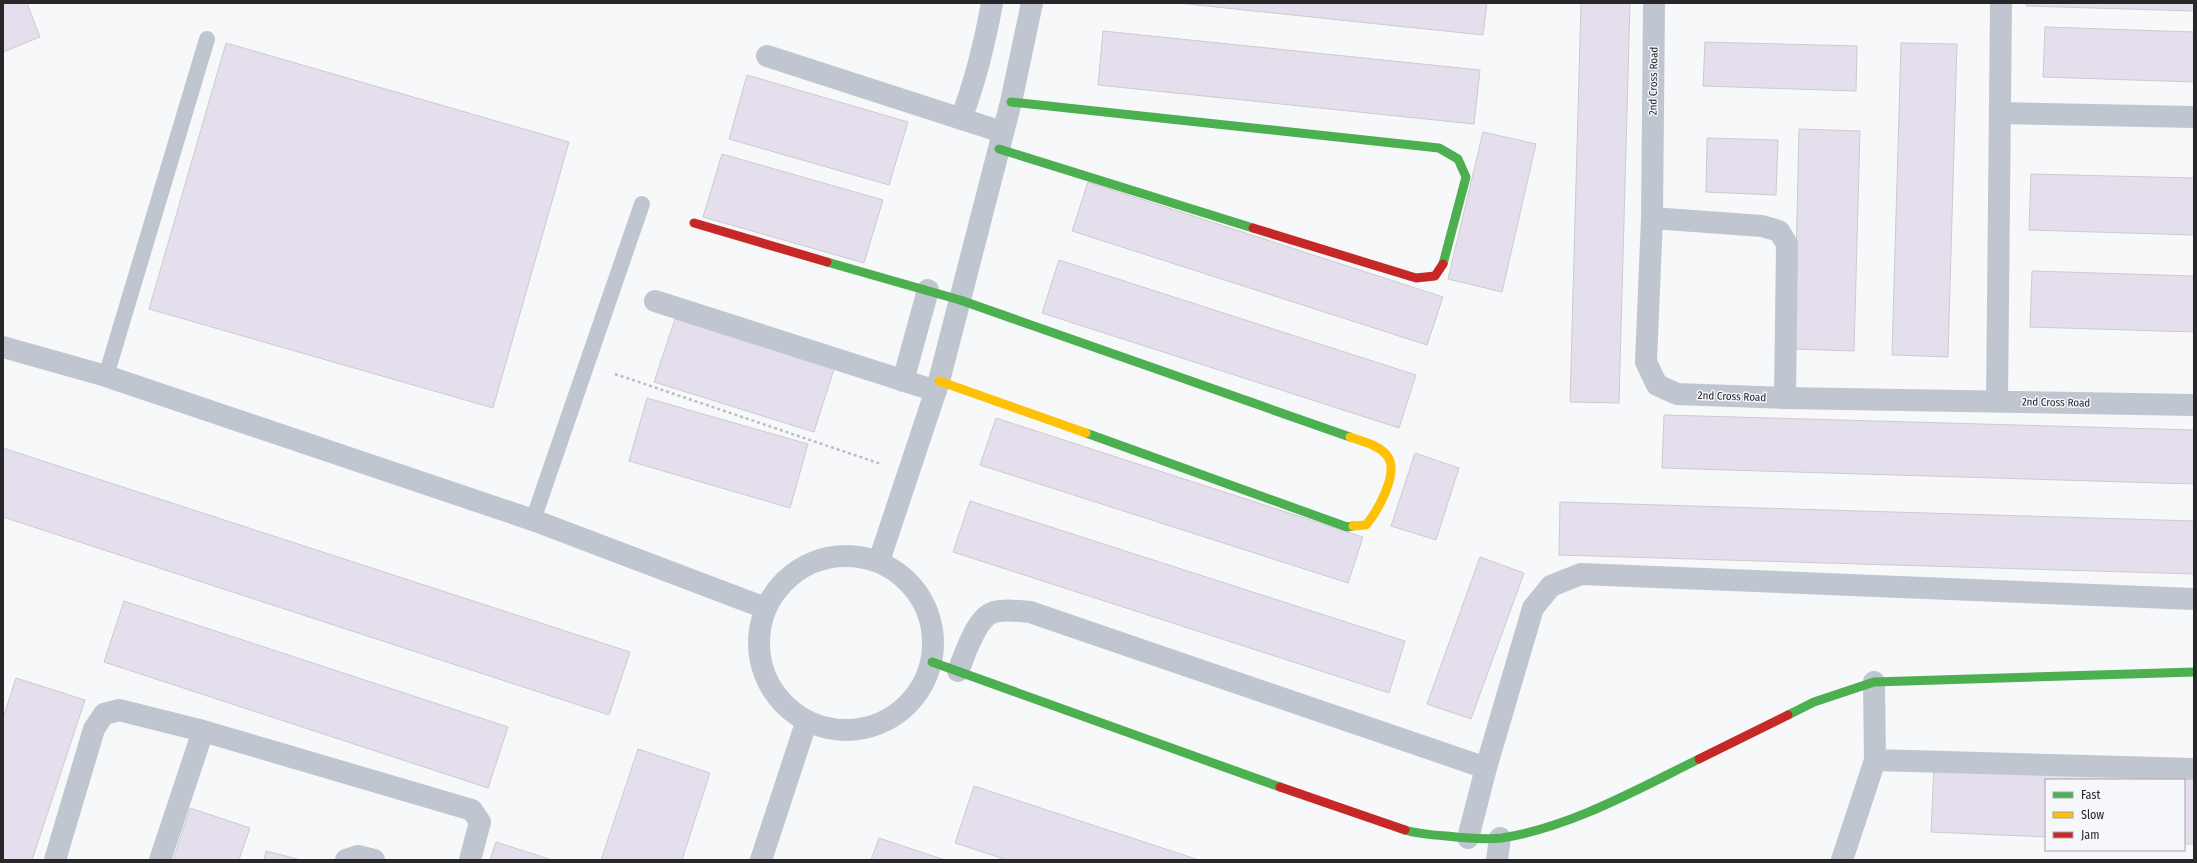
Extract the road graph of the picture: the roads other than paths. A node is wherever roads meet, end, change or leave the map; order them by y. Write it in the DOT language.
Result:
graph roads {
  1 [pos="992,3"];
  2 [pos="1032,3"];
  3 [pos="1654,3"];
  4 [pos="2001,3"];
  5 [pos="206,39"];
  6 [pos="766,56"];
  7 [pos="1011,102"];
  8 [pos="2000,113"];
  9 [pos="2194,117"];
  10 [pos="961,119"];
  11 [pos="1000,140"];
  12 [pos="642,204"];
  13 [pos="1652,218"];
  14 [pos="694,223"];
  15 [pos="928,290"];
  16 [pos="960,300"];
  17 [pos="655,301"];
  18 [pos="3,347"];
  19 [pos="106,376"];
  20 [pos="903,381"];
  21 [pos="938,386"];
  22 [pos="1785,398"];
  23 [pos="1997,401"];
  24 [pos="2194,405"];
  25 [pos="533,520"];
  26 [pos="879,561"];
  27 [pos="2194,599"];
  28 [pos="765,608"];
  29 [pos="932,662"];
  30 [pos="958,671"];
  31 [pos="2194,672"];
  32 [pos="1874,682"];
  33 [pos="806,723"];
  34 [pos="203,731"];
  35 [pos="1875,760"];
  36 [pos="1486,768"];
  37 [pos="2194,769"];
  38 [pos="1468,838"];
  39 [pos="1500,838"];
  40 [pos="55,860"];
  41 [pos="160,860"];
  42 [pos="346,860"];
  43 [pos="374,860"];
  44 [pos="470,860"];
  45 [pos="761,860"];
  46 [pos="1497,860"];
  47 [pos="1842,860"];
  1 -- 10 [label="street"];
  2 -- 7 [label="street"];
  3 -- 13 [label="street, 2nd Cross Road"];
  4 -- 8 [label="street"];
  5 -- 19 [label="lane"];
  6 -- 10 [label="street"];
  7 -- 11 [label="street"];
  7 -- 11 [label="street"];
  8 -- 9 [label="street"];
  8 -- 23 [label="street"];
  10 -- 11 [label="street"];
  11 -- 16 [label="street"];
  12 -- 25 [label="lane"];
  13 -- 22 [label="street"];
  13 -- 22 [label="street, 2nd Cross Road"];
  14 -- 15 [label="street"];
  15 -- 16 [label="street"];
  15 -- 20 [label="street"];
  16 -- 21 [label="street"];
  16 -- 21 [label="street"];
  17 -- 20 [label="street"];
  18 -- 19 [label="street"];
  19 -- 25 [label="street"];
  20 -- 21 [label="street"];
  21 -- 26 [label="street"];
  22 -- 23 [label="street, 2nd Cross Road"];
  23 -- 24 [label="street, 2nd Cross Road"];
  25 -- 28 [label="street"];
  26 -- 28 [label="street"];
  26 -- 29 [label="street"];
  27 -- 36 [label="street"];
  28 -- 33 [label="street"];
  29 -- 30 [label="street"];
  29 -- 33 [label="street"];
  30 -- 36 [label="street"];
  30 -- 38 [label="street"];
  31 -- 32 [label="street"];
  32 -- 35 [label="street"];
  32 -- 39 [label="street"];
  33 -- 45 [label="street"];
  34 -- 40 [label="street"];
  34 -- 41 [label="street"];
  34 -- 44 [label="street"];
  35 -- 37 [label="street"];
  35 -- 47 [label="street"];
  36 -- 38 [label="street"];
  38 -- 39 [label="street"];
  39 -- 46 [label="street"];
  42 -- 43 [label="street"];
}
